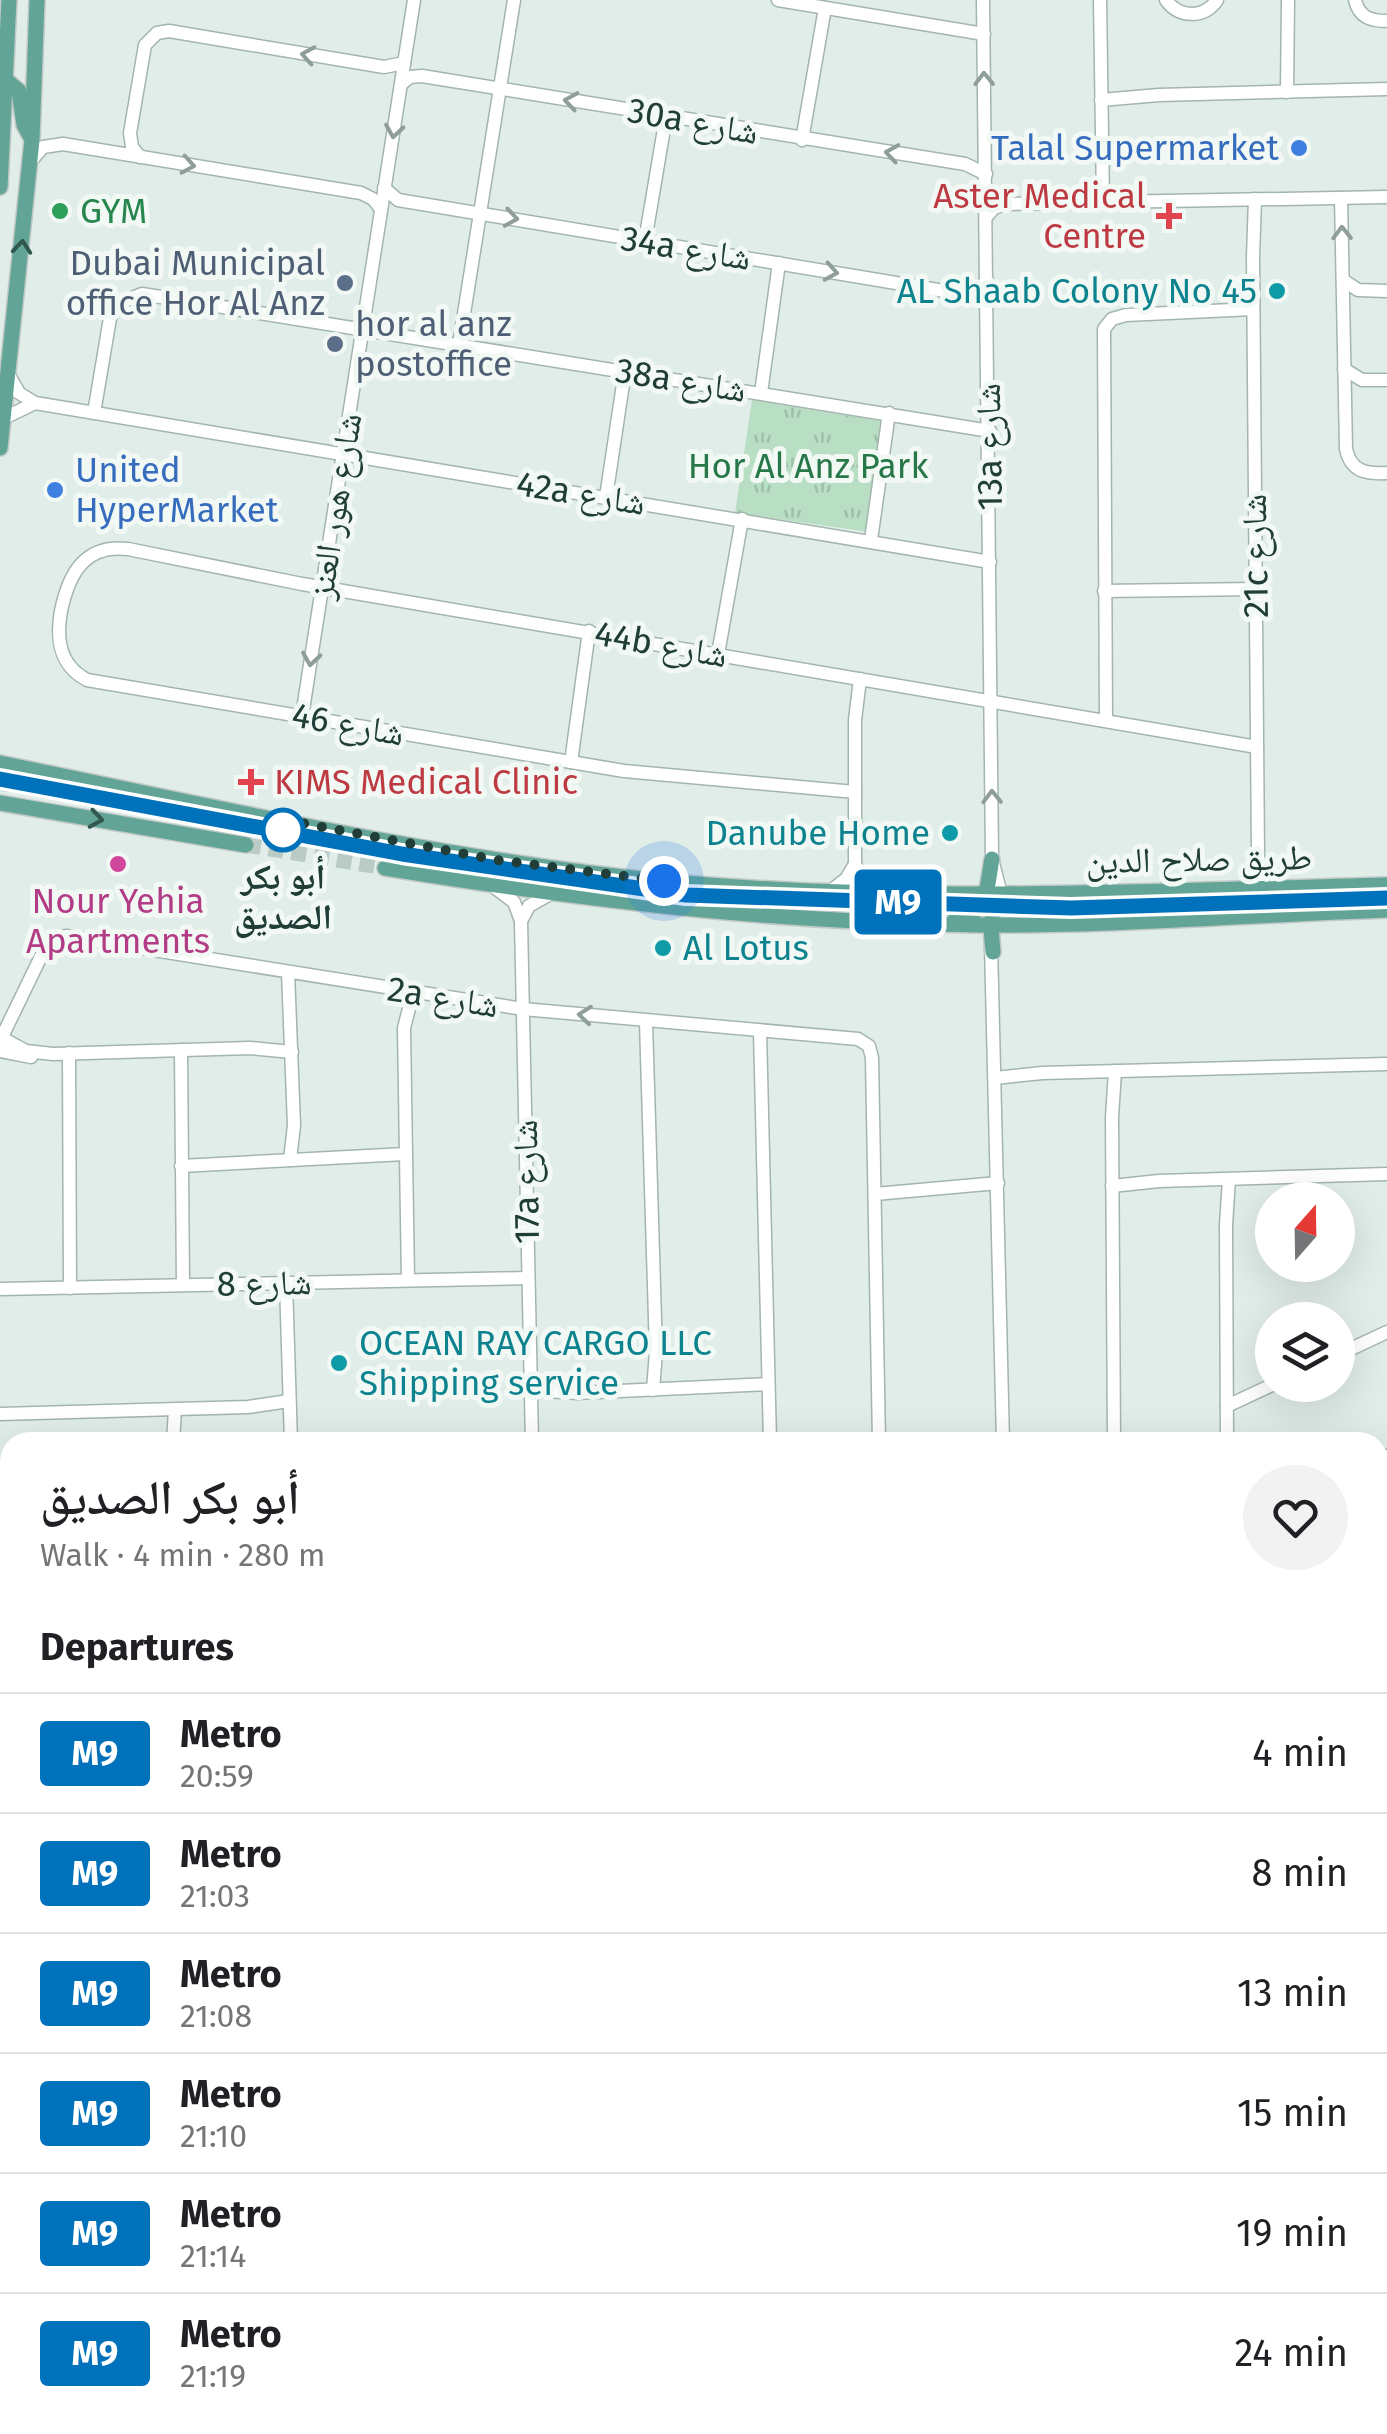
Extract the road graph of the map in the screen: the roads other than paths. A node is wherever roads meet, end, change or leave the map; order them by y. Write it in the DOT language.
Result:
graph roads {
  1 [pos="8,0"];
  2 [pos="37,0"];
  3 [pos="414,0"];
  4 [pos="514,0"];
  5 [pos="778,0"];
  6 [pos="983,0"];
  7 [pos="1100,0"];
  8 [pos="1166,0"];
  9 [pos="1217,0"];
  10 [pos="1288,0"];
  11 [pos="1354,0"];
  12 [pos="825,8"];
  13 [pos="1387,21"];
  14 [pos="0,28"];
  15 [pos="984,34"];
  16 [pos="404,64"];
  17 [pos="3,79"];
  18 [pos="401,84"];
  19 [pos="499,89"];
  20 [pos="1387,89"];
  21 [pos="1290,92"];
  22 [pos="1101,96"];
  23 [pos="666,117"];
  24 [pos="32,140"];
  25 [pos="802,140"];
  26 [pos="1,151"];
  27 [pos="140,157"];
  28 [pos="30,162"];
  29 [pos="986,174"];
  30 [pos="0,187"];
  31 [pos="384,188"];
  32 [pos="986,193"];
  33 [pos="1387,197"];
  34 [pos="1342,198"];
  35 [pos="1252,199"];
  36 [pos="1103,202"];
  37 [pos="1005,204"];
  38 [pos="381,209"];
  39 [pos="480,214"];
  40 [pos="986,217"];
  41 [pos="644,241"];
  42 [pos="779,263"];
  43 [pos="987,280"];
  44 [pos="1343,280"];
  45 [pos="1387,291"];
  46 [pos="1253,309"];
  47 [pos="362,328"];
  48 [pos="459,344"];
  49 [pos="1344,369"];
  50 [pos="625,371"];
  51 [pos="10,377"];
  52 [pos="1387,380"];
  53 [pos="762,392"];
  54 [pos="35,403"];
  55 [pos="94,413"];
  56 [pos="889,413"];
  57 [pos="4,418"];
  58 [pos="990,428"];
  59 [pos="0,448"];
  60 [pos="343,453"];
  61 [pos="1387,473"];
  62 [pos="606,497"];
  63 [pos="742,520"];
  64 [pos="871,540"];
  65 [pos="990,559"];
  66 [pos="322,584"];
  67 [pos="1256,589"];
  68 [pos="1104,590"];
  69 [pos="588,632"];
  70 [pos="718,654"];
  71 [pos="856,678"];
  72 [pos="991,701"];
  73 [pos="302,716"];
  74 [pos="1106,720"];
  75 [pos="1257,743"];
  76 [pos="4,761"];
  77 [pos="571,762"];
  78 [pos="0,782"];
  79 [pos="854,792"];
  80 [pos="138,793"];
  81 [pos="0,803"];
  82 [pos="32,809"];
  83 [pos="0,814"];
  84 [pos="246,844"];
  85 [pos="1258,856"];
  86 [pos="992,859"];
  87 [pos="854,864"];
  88 [pos="384,868"];
  89 [pos="1075,878"];
  90 [pos="490,885"];
  91 [pos="1387,885"];
  92 [pos="1236,888"];
  93 [pos="1262,888"];
  94 [pos="832,890"];
  95 [pos="880,892"];
  96 [pos="1063,893"];
  97 [pos="550,894"];
  98 [pos="1000,894"];
  99 [pos="1387,910"];
  100 [pos="843,919"];
  101 [pos="521,921"];
  102 [pos="1084,921"];
  103 [pos="966,924"];
  104 [pos="1019,924"];
  105 [pos="990,925"];
  106 [pos="993,952"];
  107 [pos="292,973"];
  108 [pos="408,992"];
  109 [pos="523,1009"];
  110 [pos="651,1023"];
  111 [pos="764,1031"];
  112 [pos="1,1043"];
  113 [pos="292,1047"];
  114 [pos="176,1050"];
  115 [pos="61,1053"];
  116 [pos="1387,1064"];
  117 [pos="1111,1071"];
  118 [pos="996,1074"];
  119 [pos="405,1158"];
  120 [pos="295,1160"];
  121 [pos="180,1162"];
  122 [pos="1387,1174"];
  123 [pos="1225,1179"];
  124 [pos="1112,1182"];
  125 [pos="998,1187"];
  126 [pos="875,1190"];
  127 [pos="528,1278"];
  128 [pos="408,1280"];
  129 [pos="286,1283"];
  130 [pos="183,1285"];
  131 [pos="70,1288"];
  132 [pos="0,1289"];
  133 [pos="1387,1332"];
  134 [pos="1355,1347"];
  135 [pos="769,1388"];
  136 [pos="658,1390"];
  137 [pos="1255,1391"];
  138 [pos="531,1394"];
  139 [pos="1227,1400"];
  140 [pos="289,1406"];
  141 [pos="170,1410"];
  142 [pos="0,1414"];
  143 [pos="171,1432"];
  144 [pos="290,1432"];
  145 [pos="532,1432"];
  146 [pos="770,1432"];
  147 [pos="880,1432"];
  148 [pos="1003,1432"];
  149 [pos="1114,1432"];
  150 [pos="1227,1432"];
  1 -- 14 [label="main road"];
  1 -- 17 [label="main road"];
  2 -- 24 [label="main road"];
  3 -- 16 [label="street, شارع هور العنز"];
  4 -- 19 [label="street"];
  5 -- 12 [label="street"];
  6 -- 15 [label="street, 13a شارع"];
  7 -- 22 [label="street"];
  8 -- 9 [label="street"];
  10 -- 21 [label="street"];
  11 -- 13 [label="street"];
  12 -- 15 [label="street"];
  12 -- 25 [label="street"];
  29 -- 15 [label="street, 13a شارع, one-way"];
  16 -- 18 [label="street, شارع هور العنز"];
  16 -- 27 [label="street, one-way"];
  17 -- 24 [label="main road"];
  17 -- 26 [label="main road"];
  18 -- 19 [label="street, 30a شارع"];
  18 -- 31 [label="street, شارع هور العنز, one-way"];
  23 -- 19 [label="street, 30a شارع, one-way"];
  19 -- 39 [label="street"];
  20 -- 21 [label="street"];
  21 -- 22 [label="street"];
  22 -- 36 [label="street"];
  23 -- 25 [label="street, 30a شارع"];
  23 -- 41 [label="street"];
  24 -- 28 [label="main road"];
  29 -- 25 [label="street, 30a شارع, one-way"];
  26 -- 30 [label="main road"];
  27 -- 28 [label="street"];
  27 -- 38 [label="street, one-way"];
  51 -- 28 [label="main road, one-way"];
  29 -- 32 [label="street, 13a شارع"];
  31 -- 38 [label="street, شارع هور العنز"];
  31 -- 39 [label="street, 34a شارع"];
  32 -- 37 [label="street"];
  32 -- 40 [label="street, 13a شارع"];
  33 -- 34 [label="street"];
  34 -- 35 [label="street"];
  44 -- 34 [label="street, one-way"];
  35 -- 36 [label="street"];
  35 -- 46 [label="street, 21c شارع"];
  36 -- 37 [label="street"];
  37 -- 40 [label="street"];
  38 -- 47 [label="street, شارع هور العنز"];
  39 -- 41 [label="street, 34a شارع, one-way"];
  39 -- 48 [label="street"];
  40 -- 43 [label="street, 13a شارع"];
  41 -- 42 [label="street, 34a شارع"];
  42 -- 43 [label="street, 34a شارع, one-way"];
  42 -- 53 [label="street"];
  43 -- 58 [label="street, 13a شارع"];
  44 -- 45 [label="street"];
  44 -- 49 [label="street"];
  46 -- 67 [label="street, 21c شارع"];
  46 -- 68 [label="street"];
  47 -- 48 [label="street, 38a شارع"];
  47 -- 55 [label="street, 38a شارع"];
  47 -- 60 [label="street, شارع هور العنز"];
  48 -- 50 [label="street, 38a شارع"];
  49 -- 52 [label="street"];
  49 -- 61 [label="street"];
  50 -- 53 [label="street, 38a شارع"];
  50 -- 62 [label="street"];
  51 -- 54 [label="street"];
  51 -- 57 [label="main road"];
  53 -- 56 [label="street, 38a شارع"];
  54 -- 55 [label="street, 42a شارع"];
  54 -- 57 [label="street"];
  55 -- 60 [label="street, 42a شارع"];
  56 -- 58 [label="street, 38a شارع"];
  56 -- 64 [label="street"];
  57 -- 59 [label="main road"];
  58 -- 65 [label="street, 13a شارع"];
  60 -- 62 [label="street, 42a شارع"];
  60 -- 66 [label="street, شارع هور العنز"];
  62 -- 63 [label="street, 42a شارع"];
  63 -- 64 [label="street, 42a شارع"];
  63 -- 70 [label="street"];
  64 -- 65 [label="street, 42a شارع"];
  65 -- 72 [label="street, 13a شارع"];
  66 -- 69 [label="street, 44b شارع"];
  66 -- 73 [label="street, شارع هور العنز, one-way"];
  66 -- 73 [label="street, شارع 46"];
  67 -- 68 [label="street"];
  67 -- 75 [label="street, 21c شارع"];
  68 -- 74 [label="street"];
  69 -- 70 [label="street, 44b شارع"];
  69 -- 77 [label="street"];
  70 -- 71 [label="street, 44b شارع"];
  71 -- 72 [label="street, 44b شارع"];
  71 -- 79 [label="street"];
  72 -- 74 [label="street, 44b شارع"];
  86 -- 72 [label="street, 13a شارع, one-way"];
  73 -- 77 [label="street, شارع 46"];
  74 -- 75 [label="street, 44b شارع"];
  75 -- 85 [label="street, 21c شارع"];
  76 -- 80 [label="main road"];
  77 -- 79 [label="street, شارع 46"];
  78 -- 80 [label="main road"];
  79 -- 87 [label="street"];
  80 -- 94 [label="main road, طريق صلاح الدين"];
  81 -- 82 [label="main road"];
  82 -- 83 [label="main road"];
  82 -- 84 [label="main road, one-way"];
  85 -- 92 [label="street"];
  85 -- 93 [label="street, 21c شارع"];
  86 -- 98 [label="main road"];
  87 -- 94 [label="street"];
  87 -- 95 [label="street"];
  88 -- 90 [label="main road, طريق صلاح الدين"];
  89 -- 96 [label="main road"];
  90 -- 97 [label="main road, طريق صلاح الدين"];
  90 -- 101 [label="street"];
  91 -- 93 [label="main road, طريق صلاح الدين"];
  92 -- 93 [label="main road, طريق صلاح الدين"];
  92 -- 96 [label="main road, طريق صلاح الدين"];
  93 -- 102 [label="main road"];
  94 -- 95 [label="main road, طريق صلاح الدين"];
  95 -- 98 [label="main road, طريق صلاح الدين"];
  96 -- 98 [label="main road, طريق صلاح الدين"];
  97 -- 100 [label="main road, طريق صلاح الدين"];
  97 -- 101 [label="street"];
  98 -- 100 [label="main road"];
  98 -- 105 [label="main road"];
  99 -- 102 [label="main road, طريق صلاح الدين"];
  100 -- 103 [label="main road, طريق صلاح الدين"];
  101 -- 109 [label="street, 17a شارع"];
  102 -- 104 [label="main road, طريق صلاح الدين"];
  103 -- 105 [label="main road, طريق صلاح الدين"];
  103 -- 106 [label="street"];
  104 -- 105 [label="main road, طريق صلاح الدين"];
  104 -- 106 [label="street"];
  105 -- 106 [label="main road"];
  106 -- 118 [label="street"];
  107 -- 108 [label="street, 2a شارع"];
  107 -- 112 [label="street, 2a شارع"];
  107 -- 113 [label="street"];
  108 -- 109 [label="street, 2a شارع"];
  108 -- 119 [label="street"];
  110 -- 109 [label="street, 2a شارع, one-way"];
  109 -- 127 [label="street, 17a شارع"];
  110 -- 111 [label="street, 2a شارع"];
  110 -- 136 [label="street"];
  111 -- 126 [label="street, 2a شارع"];
  111 -- 135 [label="street"];
  112 -- 115 [label="street"];
  113 -- 114 [label="street"];
  113 -- 120 [label="street"];
  114 -- 115 [label="street"];
  114 -- 121 [label="street"];
  115 -- 131 [label="street"];
  116 -- 117 [label="street"];
  117 -- 118 [label="street"];
  117 -- 124 [label="street"];
  118 -- 125 [label="street"];
  119 -- 120 [label="street"];
  119 -- 128 [label="street"];
  120 -- 121 [label="street"];
  121 -- 130 [label="street"];
  122 -- 123 [label="street"];
  123 -- 124 [label="street"];
  123 -- 139 [label="street"];
  124 -- 149 [label="street"];
  125 -- 126 [label="street"];
  125 -- 148 [label="street"];
  126 -- 147 [label="street"];
  127 -- 128 [label="street, شارع 8"];
  127 -- 138 [label="street, 17a شارع"];
  128 -- 129 [label="street, شارع 8"];
  129 -- 130 [label="street, شارع 8"];
  129 -- 140 [label="street"];
  130 -- 131 [label="street, شارع 8"];
  131 -- 132 [label="street, شارع 8"];
  133 -- 134 [label="street"];
  135 -- 136 [label="street"];
  135 -- 146 [label="street"];
  136 -- 138 [label="street"];
  137 -- 139 [label="street"];
  138 -- 145 [label="street, 17a شارع"];
  139 -- 150 [label="street"];
  140 -- 141 [label="street"];
  140 -- 144 [label="street"];
  141 -- 142 [label="street"];
  141 -- 143 [label="street"];
}
